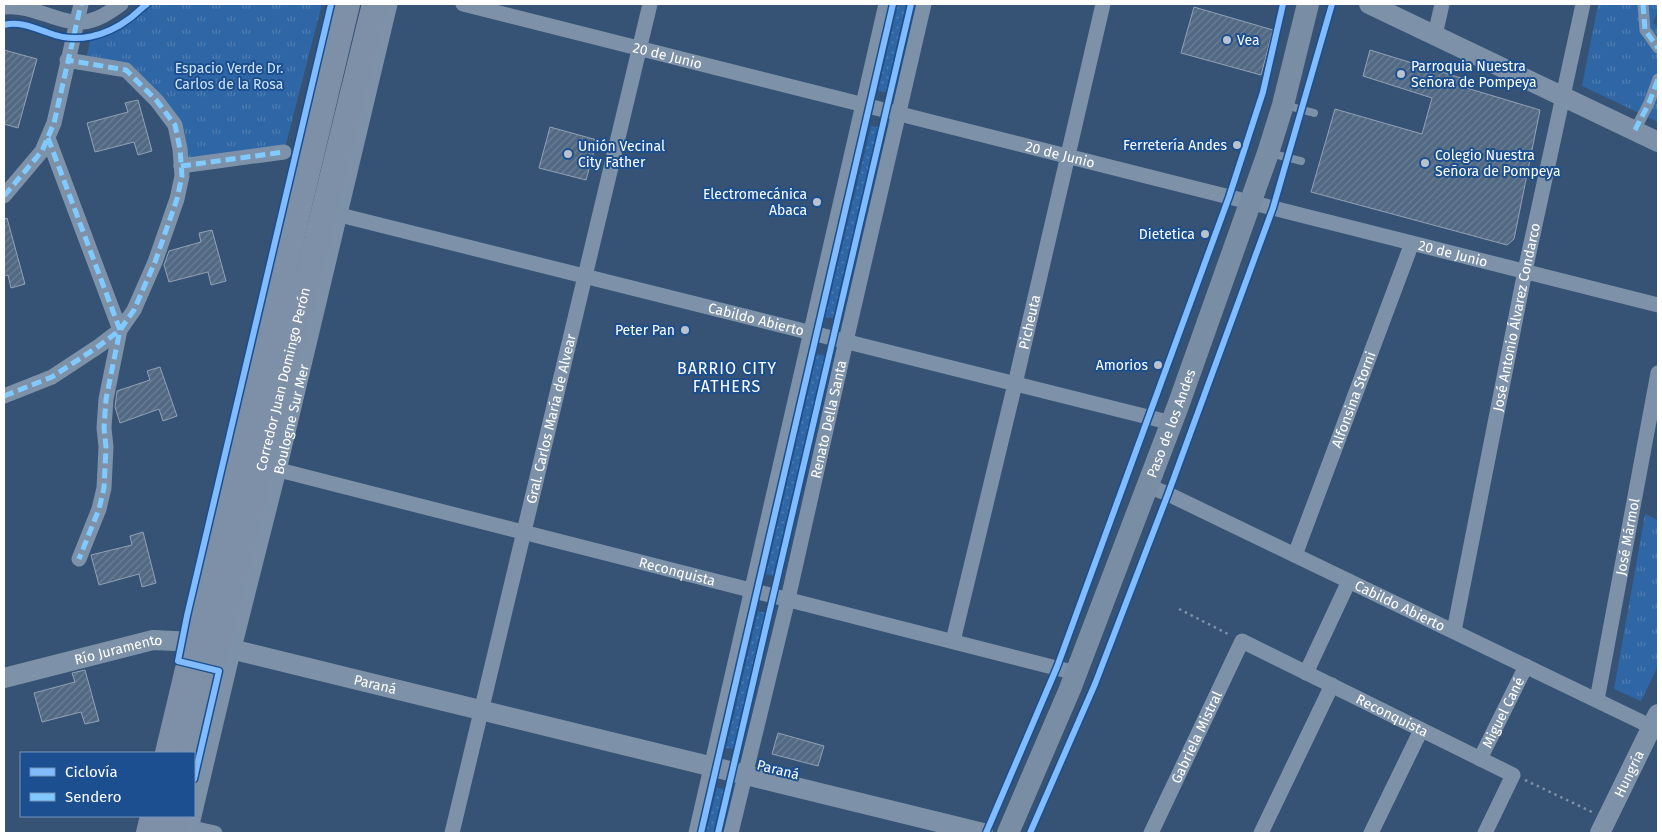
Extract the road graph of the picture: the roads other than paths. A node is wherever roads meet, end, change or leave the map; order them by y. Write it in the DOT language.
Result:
graph roads {
  1 [pos="81,4"];
  2 [pos="121,4"];
  3 [pos="347,4"];
  4 [pos="375,4"];
  5 [pos="390,4"];
  6 [pos="463,4"];
  7 [pos="650,4"];
  8 [pos="886,4"];
  9 [pos="924,4"];
  10 [pos="1103,4"];
  11 [pos="1308,4"];
  12 [pos="1368,4"];
  13 [pos="1442,4"];
  14 [pos="1583,4"];
  15 [pos="1644,4"];
  16 [pos="4,8"];
  17 [pos="76,22"];
  18 [pos="1435,35"];
  19 [pos="639,48"];
  20 [pos="1658,48"];
  21 [pos="67,60"];
  22 [pos="1658,79"];
  23 [pos="1562,96"];
  24 [pos="863,104"];
  25 [pos="1283,105"];
  26 [pos="899,113"];
  27 [pos="1314,113"];
  28 [pos="1635,130"];
  29 [pos="48,138"];
  30 [pos="1658,142"];
  31 [pos="284,152"];
  32 [pos="1268,153"];
  33 [pos="1067,156"];
  34 [pos="1301,161"];
  35 [pos="181,166"];
  36 [pos="4,196"];
  37 [pos="1251,202"];
  38 [pos="340,215"];
  39 [pos="1412,243"];
  40 [pos="1525,271"];
  41 [pos="584,276"];
  42 [pos="1658,305"];
  43 [pos="120,330"];
  44 [pos="811,333"];
  45 [pos="846,342"];
  46 [pos="1658,373"];
  47 [pos="1016,384"];
  48 [pos="4,396"];
  49 [pos="1172,423"];
  50 [pos="279,470"];
  51 [pos="1148,486"];
  52 [pos="524,532"];
  53 [pos="1295,555"];
  54 [pos="79,559"];
  55 [pos="1349,580"];
  56 [pos="751,590"];
  57 [pos="788,600"];
  58 [pos="1454,631"];
  59 [pos="953,641"];
  60 [pos="1242,641"];
  61 [pos="215,646"];
  62 [pos="1526,666"];
  63 [pos="1076,672"];
  64 [pos="1306,673"];
  65 [pos="4,678"];
  66 [pos="1332,685"];
  67 [pos="1597,700"];
  68 [pos="481,710"];
  69 [pos="1655,720"];
  70 [pos="1421,730"];
  71 [pos="168,752"];
  72 [pos="191,752"];
  73 [pos="195,756"];
  74 [pos="1480,759"];
  75 [pos="712,767"];
  76 [pos="745,775"];
  77 [pos="153,817"];
  78 [pos="1604,826"];
  79 [pos="182,827"];
  80 [pos="149,833"];
  81 [pos="215,833"];
  82 [pos="452,833"];
  83 [pos="696,833"];
  84 [pos="731,833"];
  85 [pos="983,833"];
  86 [pos="1008,833"];
  87 [pos="1151,833"];
  88 [pos="1262,833"];
  89 [pos="1371,833"];
  90 [pos="1485,833"];
  1 -- 17 [label="street"];
  2 -- 17 [label="street"];
  3 -- 61 [label="highway, Corredor Juan Domingo Perón"];
  4 -- 61 [label="highway, Corredor Juan Domingo Perón"];
  5 -- 38 [label="street, Boulogne Sur Mer"];
  6 -- 19 [label="street, 20 de Junio"];
  7 -- 19 [label="street, Gral. Carlos María de Alvear"];
  8 -- 24 [label="street"];
  9 -- 26 [label="street, Renato Della Santa"];
  10 -- 33 [label="street, Picheuta"];
  11 -- 25 [label="main road, Paso de los Andes"];
  12 -- 18 [label="street"];
  13 -- 18 [label="street"];
  14 -- 23 [label="street, José Antonio Álvarez Condarco"];
  15 -- 20 [label="street"];
  16 -- 17 [label="street"];
  17 -- 21 [label="street"];
  18 -- 23 [label="street"];
  19 -- 24 [label="street, 20 de Junio"];
  19 -- 41 [label="street, Gral. Carlos María de Alvear"];
  21 -- 29 [label="street"];
  21 -- 35 [label="street"];
  22 -- 28 [label="street"];
  23 -- 28 [label="street"];
  23 -- 40 [label="street, José Antonio Álvarez Condarco"];
  24 -- 26 [label="street, 20 de Junio"];
  24 -- 44 [label="street"];
  25 -- 27 [label="lane"];
  25 -- 32 [label="main road, Paso de los Andes"];
  26 -- 33 [label="street, 20 de Junio"];
  26 -- 45 [label="street, Renato Della Santa"];
  28 -- 30 [label="street"];
  29 -- 36 [label="street"];
  29 -- 43 [label="street"];
  31 -- 35 [label="street"];
  32 -- 34 [label="lane"];
  32 -- 37 [label="main road, Paso de los Andes"];
  33 -- 37 [label="street, 20 de Junio"];
  33 -- 47 [label="street, Picheuta"];
  35 -- 43 [label="street"];
  37 -- 39 [label="street, 20 de Junio"];
  37 -- 49 [label="main road, Paso de los Andes"];
  38 -- 41 [label="street, Cabildo Abierto"];
  38 -- 50 [label="street, Boulogne Sur Mer"];
  39 -- 40 [label="street, 20 de Junio"];
  39 -- 53 [label="street, Alfonsina Storni"];
  40 -- 42 [label="street, 20 de Junio"];
  40 -- 58 [label="street, José Antonio Álvarez Condarco"];
  41 -- 44 [label="street, Cabildo Abierto"];
  41 -- 52 [label="street, Gral. Carlos María de Alvear"];
  43 -- 48 [label="street"];
  43 -- 54 [label="street"];
  44 -- 45 [label="street, Cabildo Abierto"];
  44 -- 56 [label="street"];
  45 -- 47 [label="street, Cabildo Abierto"];
  45 -- 57 [label="street, Renato Della Santa"];
  46 -- 67 [label="street, José Mármol"];
  47 -- 49 [label="street, Cabildo Abierto"];
  47 -- 59 [label="street, Picheuta"];
  49 -- 51 [label="main road, Paso de los Andes"];
  50 -- 52 [label="street, Reconquista"];
  50 -- 61 [label="street, Boulogne Sur Mer"];
  51 -- 53 [label="street, Cabildo Abierto"];
  51 -- 63 [label="main road, Paso de los Andes"];
  52 -- 56 [label="street, Reconquista"];
  52 -- 68 [label="street, Gral. Carlos María de Alvear"];
  53 -- 55 [label="street, Cabildo Abierto"];
  55 -- 58 [label="street, Cabildo Abierto"];
  55 -- 64 [label="street"];
  56 -- 57 [label="street, Reconquista"];
  56 -- 75 [label="street"];
  57 -- 59 [label="street, Reconquista"];
  57 -- 76 [label="street, Renato Della Santa"];
  58 -- 62 [label="street, Cabildo Abierto"];
  59 -- 63 [label="street, Reconquista"];
  60 -- 64 [label="street, Reconquista"];
  60 -- 87 [label="street, Gabriela Mistral"];
  61 -- 65 [label="street, Río Juramento"];
  61 -- 68 [label="street, Paraná"];
  61 -- 71 [label="highway, Corredor Juan Domingo Perón"];
  61 -- 72 [label="highway, Corredor Juan Domingo Perón"];
  61 -- 73 [label="street, Boulogne Sur Mer"];
  62 -- 67 [label="street, Cabildo Abierto"];
  62 -- 74 [label="street, Miguel Cané"];
  63 -- 86 [label="main road, Paso de los Andes"];
  64 -- 66 [label="street, Reconquista"];
  66 -- 70 [label="street, Reconquista"];
  66 -- 88 [label="street"];
  67 -- 69 [label="street, Cabildo Abierto"];
  68 -- 75 [label="street, Paraná"];
  68 -- 82 [label="street, Gral. Carlos María de Alvear"];
  69 -- 78 [label="street, Hungría"];
  70 -- 74 [label="street, Reconquista"];
  70 -- 89 [label="street"];
  74 -- 90 [label="street, Reconquista"];
  75 -- 76 [label="street, Paraná"];
  75 -- 83 [label="street"];
  76 -- 84 [label="street, Renato Della Santa"];
  76 -- 85 [label="street, Paraná"];
  77 -- 80 [label="highway"];
  79 -- 81 [label="street"];
}
